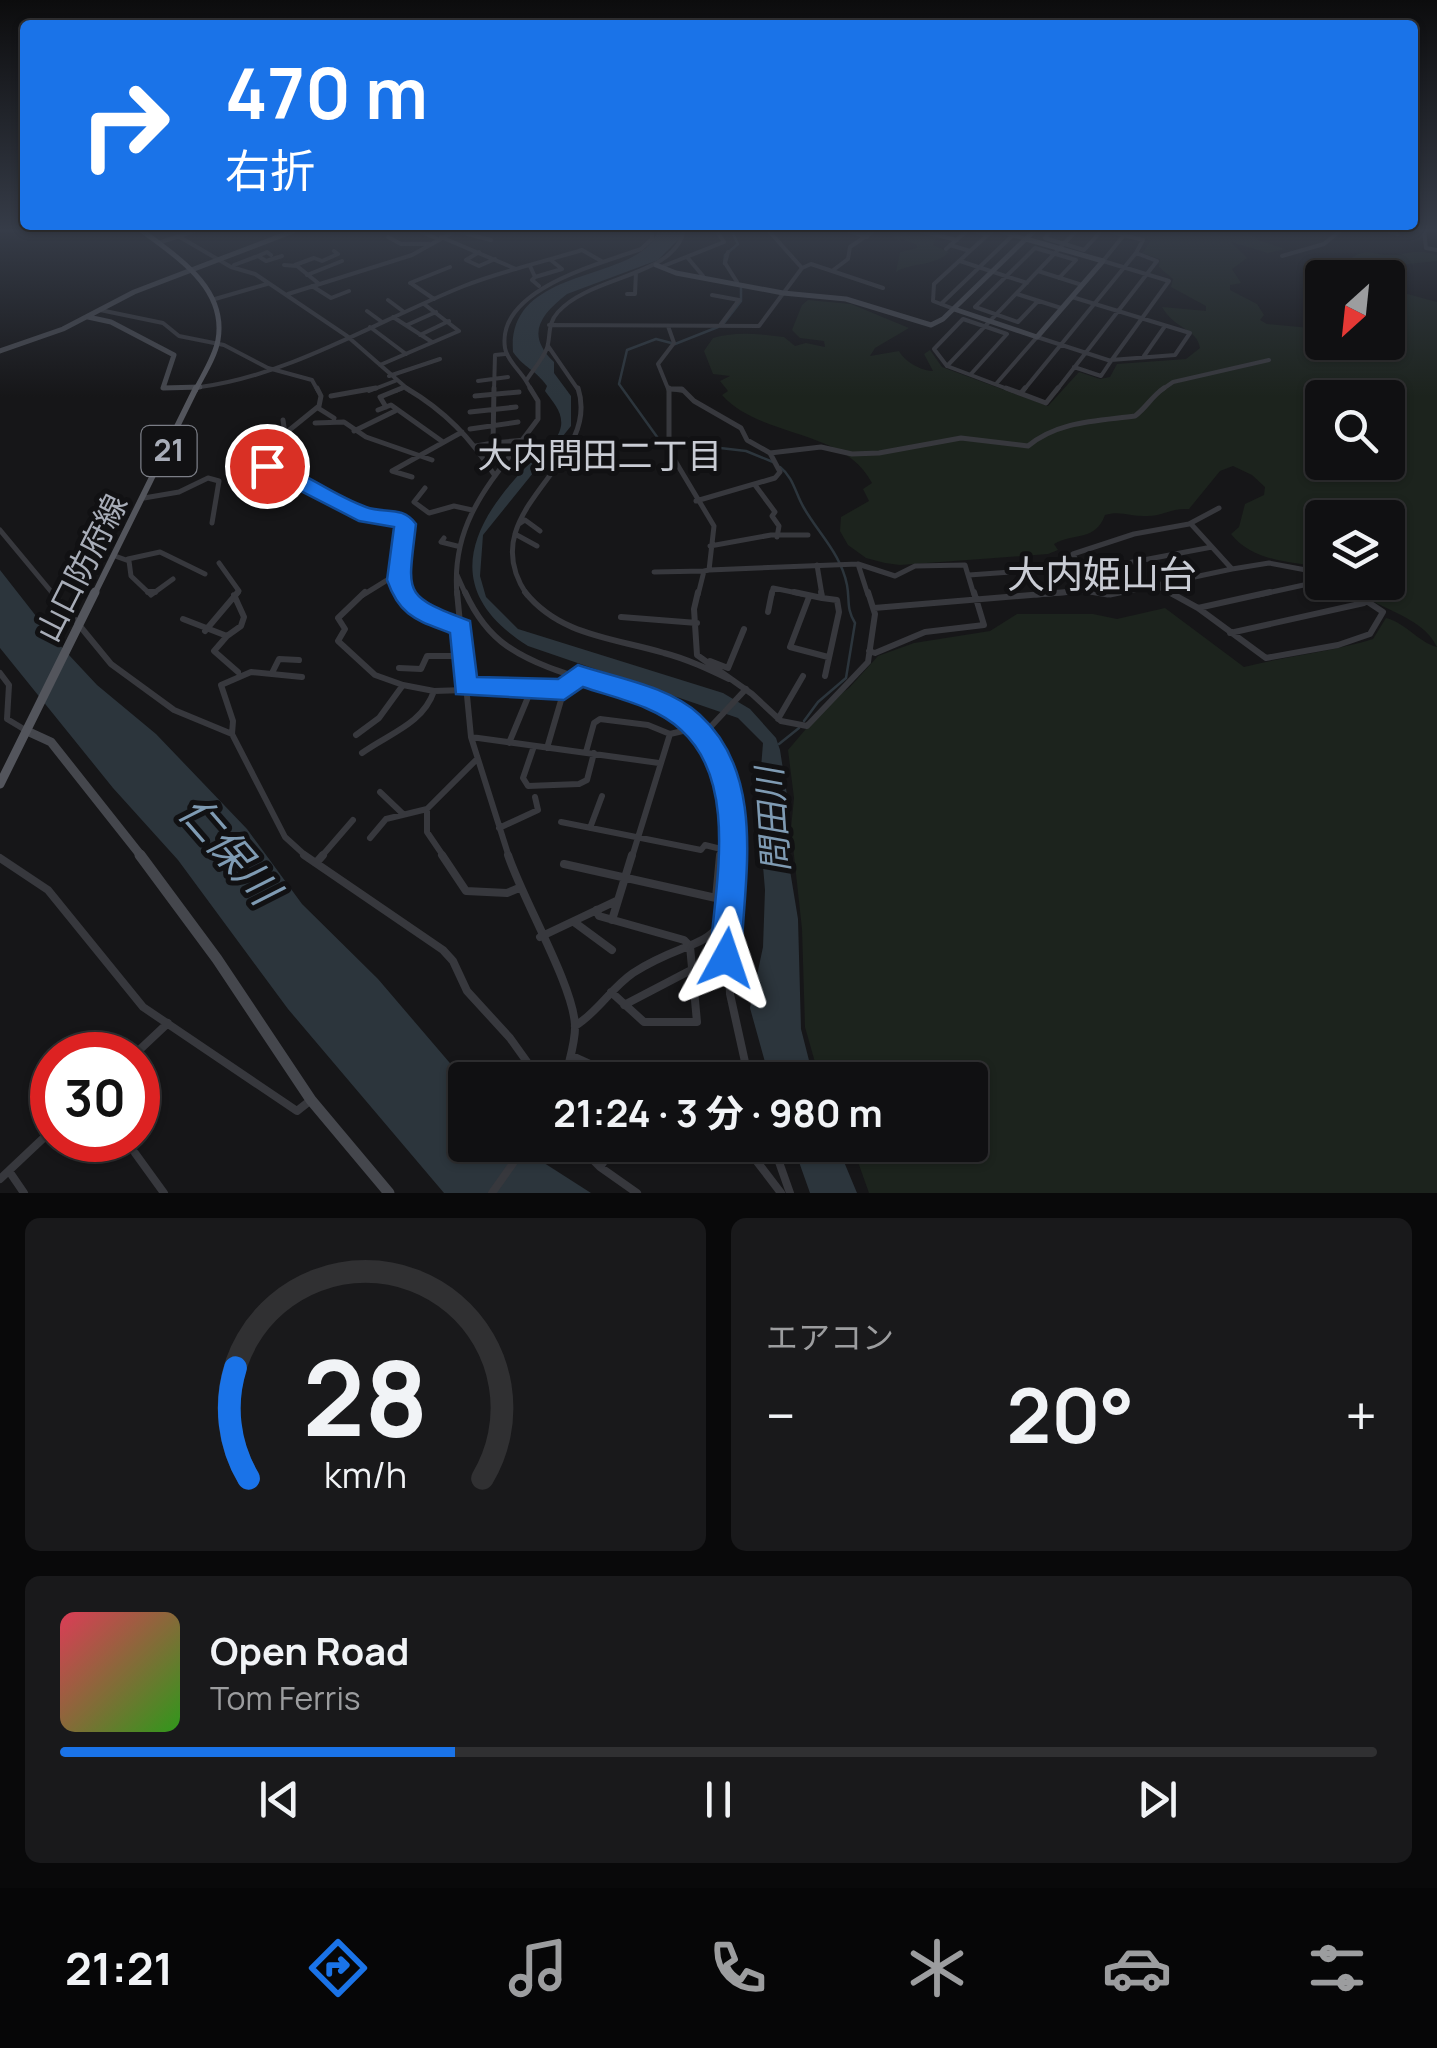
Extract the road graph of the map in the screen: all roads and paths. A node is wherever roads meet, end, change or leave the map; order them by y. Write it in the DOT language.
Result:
graph roads {
  1 [pos="1082,285"];
  2 [pos="156,286"];
  3 [pos="204,286"];
  4 [pos="261,286"];
  5 [pos="270,286"];
  6 [pos="312,286"];
  7 [pos="414,286"];
  8 [pos="470,286"];
  9 [pos="545,286"];
  10 [pos="598,286"];
  11 [pos="635,286"];
  12 [pos="752,286"];
  13 [pos="789,286"];
  14 [pos="876,286"];
  15 [pos="934,286"];
  16 [pos="960,286"];
  17 [pos="978,286"];
  18 [pos="996,286"];
  19 [pos="1024,286"];
  20 [pos="1110,286"];
  21 [pos="1137,286"];
  22 [pos="1164,286"];
  23 [pos="883,288"];
  24 [pos="350,290"];
  25 [pos="783,293"];
  26 [pos="627,294"];
  27 [pos="1016,294"];
  28 [pos="286,295"];
  29 [pos="712,295"];
  30 [pos="1072,297"];
  31 [pos="215,299"];
  32 [pos="434,299"];
  33 [pos="388,300"];
  34 [pos="1038,301"];
  35 [pos="424,304"];
  36 [pos="941,304"];
  37 [pos="1095,304"];
  38 [pos="1062,308"];
  39 [pos="954,309"];
  40 [pos="100,310"];
  41 [pos="367,311"];
  42 [pos="1118,311"];
  43 [pos="404,312"];
  44 [pos="437,312"];
  45 [pos="996,314"];
  46 [pos="88,317"];
  47 [pos="393,317"];
  48 [pos="1141,318"];
  49 [pos="450,321"];
  50 [pos="382,322"];
  51 [pos="987,324"];
  52 [pos="407,325"];
  53 [pos="549,325"];
  54 [pos="668,326"];
  55 [pos="720,326"];
  56 [pos="1165,326"];
  57 [pos="370,327"];
  58 [pos="420,334"];
  59 [pos="346,336"];
  60 [pos="1037,337"];
  61 [pos="432,342"];
  62 [pos="218,344"];
  63 [pos="1061,344"];
  64 [pos="547,347"];
  65 [pos="0,351"];
  66 [pos="1085,353"];
  67 [pos="406,354"];
  68 [pos="506,354"];
  69 [pos="1144,358"];
  70 [pos="440,359"];
  71 [pos="1269,360"];
  72 [pos="1111,361"];
  73 [pos="380,365"];
  74 [pos="947,366"];
  75 [pos="1074,367"];
  76 [pos="268,368"];
  77 [pos="971,374"];
  78 [pos="389,376"];
  79 [pos="508,377"];
  80 [pos="493,379"];
  81 [pos="527,380"];
  82 [pos="394,381"];
  83 [pos="478,381"];
  84 [pos="996,384"];
  85 [pos="200,387"];
  86 [pos="405,387"];
  87 [pos="670,389"];
  88 [pos="519,392"];
  89 [pos="492,394"];
  90 [pos="1022,394"];
  91 [pos="331,396"];
  92 [pos="475,396"];
  93 [pos="386,407"];
  94 [pos="516,407"];
  95 [pos="318,408"];
  96 [pos="492,409"];
  97 [pos="378,410"];
  98 [pos="394,411"];
  99 [pos="470,412"];
  100 [pos="334,418"];
  101 [pos="283,420"];
  102 [pos="518,422"];
  103 [pos="315,423"];
  104 [pos="493,426"];
  105 [pos="470,429"];
  106 [pos="354,431"];
  107 [pos="462,432"];
  108 [pos="285,434"];
  109 [pos="525,440"];
  110 [pos="442,442"];
  111 [pos="493,444"];
  112 [pos="476,446"];
  113 [pos="421,454"];
  114 [pos="771,458"];
  115 [pos="432,460"];
  116 [pos="548,473"];
  117 [pos="412,476"];
  118 [pos="495,476"];
  119 [pos="754,484"];
  120 [pos="547,486"];
  121 [pos="425,488"];
  122 [pos="144,498"];
  123 [pos="696,501"];
  124 [pos="1220,508"];
  125 [pos="472,510"];
  126 [pos="212,524"];
  127 [pos="1191,524"];
  128 [pos="516,526"];
  129 [pos="0,530"];
  130 [pos="540,530"];
  131 [pos="516,534"];
  132 [pos="808,535"];
  133 [pos="777,537"];
  134 [pos="444,538"];
  135 [pos="458,546"];
  136 [pos="537,546"];
  137 [pos="710,546"];
  138 [pos="1212,547"];
  139 [pos="115,556"];
  140 [pos="128,559"];
  141 [pos="220,563"];
  142 [pos="858,564"];
  143 [pos="818,565"];
  144 [pos="1078,569"];
  145 [pos="706,570"];
  146 [pos="1232,570"];
  147 [pos="1305,570"];
  148 [pos="400,572"];
  149 [pos="654,572"];
  150 [pos="455,573"];
  151 [pos="204,574"];
  152 [pos="969,576"];
  153 [pos="173,580"];
  154 [pos="1305,585"];
  155 [pos="1157,586"];
  156 [pos="1092,592"];
  157 [pos="234,595"];
  158 [pos="809,597"];
  159 [pos="822,598"];
  160 [pos="976,599"];
  161 [pos="1360,600"];
  162 [pos="1364,603"];
  163 [pos="873,608"];
  164 [pos="1198,608"];
  165 [pos="768,612"];
  166 [pos="621,617"];
  167 [pos="183,620"];
  168 [pos="697,623"];
  169 [pos="79,628"];
  170 [pos="462,628"];
  171 [pos="744,628"];
  172 [pos="205,630"];
  173 [pos="1230,633"];
  174 [pos="228,636"];
  175 [pos="869,652"];
  176 [pos="463,656"];
  177 [pos="828,658"];
  178 [pos="299,660"];
  179 [pos="704,661"];
  180 [pos="398,668"];
  181 [pos="272,671"];
  182 [pos="238,672"];
  183 [pos="0,673"];
  184 [pos="578,676"];
  185 [pos="803,676"];
  186 [pos="825,676"];
  187 [pos="302,678"];
  188 [pos="732,680"];
  189 [pos="403,685"];
  190 [pos="465,688"];
  191 [pos="434,691"];
  192 [pos="744,691"];
  193 [pos="2,713"];
  194 [pos="683,716"];
  195 [pos="782,721"];
  196 [pos="27,731"];
  197 [pos="232,734"];
  198 [pos="670,734"];
  199 [pos="704,734"];
  200 [pos="356,735"];
  201 [pos="470,738"];
  202 [pos="508,743"];
  203 [pos="534,746"];
  204 [pos="547,748"];
  205 [pos="362,753"];
  206 [pos="590,753"];
  207 [pos="476,760"];
  208 [pos="659,763"];
  209 [pos="0,784"];
  210 [pos="380,792"];
  211 [pos="602,796"];
  212 [pos="535,797"];
  213 [pos="427,809"];
  214 [pos="403,814"];
  215 [pos="353,820"];
  216 [pos="561,822"];
  217 [pos="499,828"];
  218 [pos="590,828"];
  219 [pos="635,837"];
  220 [pos="370,838"];
  221 [pos="0,858"];
  222 [pos="316,863"];
  223 [pos="564,864"];
  224 [pos="624,875"];
  225 [pos="519,888"];
  226 [pos="616,901"];
  227 [pos="727,905"];
  228 [pos="596,910"];
  229 [pos="612,920"];
  230 [pos="574,922"];
  231 [pos="540,937"];
  232 [pos="690,946"];
  233 [pos="612,950"];
  234 [pos="694,968"];
  235 [pos="611,992"];
  236 [pos="624,1004"];
  237 [pos="168,1023"];
  238 [pos="575,1026"];
  239 [pos="158,1032"];
  240 [pos="572,1056"];
  241 [pos="527,1062"];
  242 [pos="570,1062"];
  243 [pos="589,1062"];
  244 [pos="743,1062"];
  245 [pos="312,1100"];
  246 [pos="30,1151"];
  247 [pos="142,1162"];
  248 [pos="514,1162"];
  249 [pos="595,1162"];
  250 [pos="604,1162"];
  251 [pos="757,1162"];
  252 [pos="779,1162"];
  253 [pos="600,1167"];
  254 [pos="9,1171"];
  255 [pos="0,1179"];
  256 [pos="24,1193"];
  257 [pos="164,1193"];
  258 [pos="389,1193"];
  259 [pos="492,1193"];
  260 [pos="637,1193"];
  261 [pos="781,1193"];
  262 [pos="790,1193"];
  1 -- 30 [label="street"];
  2 -- 40 [label="street"];
  3 -- 31 [label="main road"];
  4 -- 31 [label="street"];
  5 -- 28 [label="street"];
  6 -- 24 [label="street"];
  6 -- 28 [label="street"];
  7 -- 32 [label="street"];
  8 -- 32 [label="street"];
  9 -- 68 [label="street"];
  10 -- 53 [label="street"];
  11 -- 26 [label="street"];
  12 -- 25 [label="street"];
  13 -- 25 [label="street"];
  14 -- 23 [label="street"];
  15 -- 36 [label="street"];
  16 -- 36 [label="street"];
  17 -- 39 [label="street"];
  18 -- 45 [label="street"];
  19 -- 27 [label="street"];
  20 -- 37 [label="street"];
  21 -- 42 [label="street"];
  22 -- 48 [label="street"];
  25 -- 39 [label="street"];
  25 -- 55 [label="street"];
  27 -- 34 [label="street"];
  27 -- 45 [label="street"];
  28 -- 59 [label="street"];
  29 -- 55 [label="street"];
  30 -- 37 [label="street"];
  30 -- 38 [label="street"];
  31 -- 62 [label="main road, 山口防府線 / 21"];
  32 -- 35 [label="street"];
  33 -- 43 [label="street"];
  34 -- 38 [label="street"];
  34 -- 45 [label="street"];
  35 -- 43 [label="street"];
  35 -- 44 [label="street"];
  36 -- 39 [label="street"];
  37 -- 42 [label="street"];
  37 -- 63 [label="street"];
  38 -- 60 [label="street"];
  39 -- 51 [label="street"];
  40 -- 46 [label="street"];
  40 -- 62 [label="street"];
  41 -- 50 [label="street"];
  42 -- 48 [label="street"];
  42 -- 66 [label="street"];
  43 -- 47 [label="street"];
  44 -- 49 [label="street"];
  44 -- 52 [label="street"];
  45 -- 51 [label="street"];
  46 -- 65 [label="street"];
  46 -- 85 [label="street"];
  47 -- 50 [label="street"];
  47 -- 52 [label="street"];
  48 -- 56 [label="street"];
  48 -- 72 [label="street"];
  49 -- 58 [label="street"];
  49 -- 61 [label="street"];
  50 -- 57 [label="street"];
  51 -- 60 [label="street"];
  51 -- 74 [label="street"];
  51 -- 74 [label="street"];
  51 -- 77 [label="street"];
  52 -- 58 [label="street"];
  53 -- 54 [label="street"];
  53 -- 64 [label="street"];
  54 -- 55 [label="street"];
  54 -- 87 [label="street"];
  56 -- 69 [label="street"];
  56 -- 69 [label="street"];
  57 -- 59 [label="street"];
  57 -- 67 [label="street"];
  58 -- 61 [label="street"];
  59 -- 73 [label="street"];
  59 -- 76 [label="street"];
  60 -- 63 [label="street"];
  60 -- 84 [label="street"];
  61 -- 67 [label="street"];
  62 -- 76 [label="street"];
  62 -- 85 [label="main road, 山口防府線 / 21"];
  63 -- 66 [label="street"];
  63 -- 90 [label="street"];
  64 -- 81 [label="street"];
  64 -- 116 [label="street"];
  66 -- 72 [label="street"];
  66 -- 75 [label="street"];
  67 -- 73 [label="street"];
  68 -- 80 [label="street"];
  68 -- 81 [label="street"];
  69 -- 72 [label="street"];
  70 -- 78 [label="street"];
  71 -- 114 [label="street"];
  72 -- 75 [label="street"];
  73 -- 78 [label="street"];
  74 -- 77 [label="street"];
  75 -- 90 [label="street"];
  76 -- 85 [label="street"];
  76 -- 95 [label="street"];
  77 -- 84 [label="street"];
  78 -- 82 [label="street"];
  79 -- 80 [label="street"];
  80 -- 83 [label="street"];
  80 -- 89 [label="street"];
  81 -- 109 [label="street"];
  82 -- 86 [label="street"];
  82 -- 91 [label="street"];
  84 -- 90 [label="street"];
  85 -- 122 [label="main road, 山口防府線 / 21"];
  86 -- 93 [label="street"];
  86 -- 107 [label="street"];
  87 -- 114 [label="street"];
  87 -- 123 [label="street"];
  88 -- 89 [label="street"];
  89 -- 92 [label="street"];
  89 -- 96 [label="street"];
  93 -- 97 [label="street"];
  93 -- 98 [label="street"];
  94 -- 96 [label="street"];
  95 -- 100 [label="street"];
  95 -- 108 [label="street"];
  96 -- 99 [label="street"];
  96 -- 104 [label="street"];
  98 -- 106 [label="street"];
  98 -- 110 [label="street"];
  101 -- 108 [label="street"];
  102 -- 104 [label="street"];
  103 -- 106 [label="street"];
  104 -- 105 [label="street"];
  104 -- 111 [label="street"];
  106 -- 113 [label="street"];
  107 -- 110 [label="street"];
  107 -- 112 [label="street"];
  108 -- 148 [label="street"];
  109 -- 111 [label="street"];
  109 -- 118 [label="street"];
  110 -- 113 [label="street"];
  111 -- 112 [label="street"];
  112 -- 118 [label="street"];
  113 -- 115 [label="street"];
  113 -- 117 [label="street"];
  114 -- 119 [label="street"];
  116 -- 120 [label="street"];
  116 -- 128 [label="street"];
  118 -- 125 [label="street"];
  119 -- 123 [label="street"];
  119 -- 133 [label="street"];
  121 -- 125 [label="street"];
  122 -- 126 [label="street"];
  122 -- 139 [label="main road, 山口防府線 / 21"];
  123 -- 137 [label="street"];
  124 -- 127 [label="street"];
  125 -- 135 [label="street"];
  127 -- 138 [label="street"];
  127 -- 144 [label="street"];
  128 -- 130 [label="street"];
  128 -- 131 [label="street"];
  129 -- 169 [label="street"];
  131 -- 136 [label="street"];
  131 -- 188 [label="street"];
  132 -- 133 [label="street"];
  133 -- 137 [label="street"];
  134 -- 135 [label="street"];
  135 -- 150 [label="street"];
  137 -- 145 [label="street"];
  138 -- 144 [label="street"];
  138 -- 146 [label="street"];
  139 -- 140 [label="street"];
  139 -- 169 [label="main road, 山口防府線 / 21"];
  140 -- 151 [label="street"];
  140 -- 153 [label="street"];
  141 -- 157 [label="street"];
  142 -- 143 [label="street"];
  142 -- 152 [label="street"];
  142 -- 163 [label="street"];
  143 -- 145 [label="street"];
  143 -- 159 [label="street"];
  144 -- 152 [label="street"];
  144 -- 156 [label="street"];
  145 -- 149 [label="street"];
  145 -- 168 [label="street"];
  146 -- 147 [label="street"];
  146 -- 155 [label="street"];
  148 -- 170 [label="street"];
  148 -- 189 [label="street"];
  150 -- 170 [label="street"];
  150 -- 184 [label="street"];
  152 -- 160 [label="street"];
  154 -- 164 [label="street"];
  155 -- 156 [label="street"];
  155 -- 164 [label="street"];
  156 -- 160 [label="street"];
  157 -- 172 [label="street"];
  157 -- 174 [label="street"];
  158 -- 159 [label="street"];
  158 -- 165 [label="street"];
  158 -- 177 [label="street"];
  159 -- 177 [label="street"];
  160 -- 163 [label="street"];
  160 -- 175 [label="street"];
  161 -- 162 [label="street"];
  162 -- 173 [label="street"];
  162 -- 173 [label="street"];
  163 -- 175 [label="street"];
  164 -- 173 [label="street"];
  166 -- 168 [label="street"];
  167 -- 172 [label="street"];
  168 -- 179 [label="street"];
  169 -- 196 [label="main road, 山口防府線 / 21"];
  169 -- 197 [label="street"];
  170 -- 176 [label="street"];
  171 -- 179 [label="street"];
  172 -- 174 [label="street"];
  174 -- 182 [label="street"];
  175 -- 195 [label="street"];
  176 -- 180 [label="street"];
  176 -- 190 [label="street"];
  177 -- 186 [label="street"];
  178 -- 181 [label="street"];
  179 -- 188 [label="street"];
  181 -- 182 [label="street"];
  181 -- 187 [label="street"];
  182 -- 197 [label="street"];
  183 -- 193 [label="street"];
  184 -- 190 [label="street"];
  184 -- 194 [label="street"];
  185 -- 195 [label="street"];
  188 -- 192 [label="street"];
  189 -- 191 [label="street"];
  189 -- 200 [label="street"];
  190 -- 191 [label="street"];
  190 -- 201 [label="street"];
  191 -- 205 [label="street"];
  192 -- 195 [label="street"];
  192 -- 199 [label="street"];
  193 -- 196 [label="street"];
  194 -- 198 [label="street"];
  194 -- 199 [label="street"];
  196 -- 209 [label="main road, 山口防府線 / 21"];
  196 -- 245 [label="street"];
  197 -- 222 [label="street"];
  198 -- 206 [label="street"];
  198 -- 208 [label="street"];
  199 -- 227 [label="street"];
  201 -- 202 [label="street"];
  201 -- 207 [label="street"];
  202 -- 203 [label="street"];
  202 -- 204 [label="street"];
  203 -- 204 [label="street"];
  203 -- 206 [label="street"];
  204 -- 206 [label="street"];
  206 -- 208 [label="street"];
  207 -- 213 [label="street"];
  207 -- 217 [label="street"];
  208 -- 219 [label="street"];
  210 -- 214 [label="street"];
  211 -- 218 [label="street"];
  212 -- 217 [label="street"];
  213 -- 214 [label="street"];
  213 -- 225 [label="street"];
  214 -- 220 [label="street"];
  215 -- 222 [label="street"];
  216 -- 218 [label="street"];
  217 -- 225 [label="street"];
  218 -- 219 [label="street"];
  219 -- 224 [label="street"];
  219 -- 224 [label="street"];
  221 -- 237 [label="street"];
  222 -- 241 [label="street"];
  223 -- 224 [label="street"];
  224 -- 226 [label="street"];
  225 -- 231 [label="street"];
  226 -- 228 [label="street"];
  226 -- 229 [label="street"];
  227 -- 232 [label="street"];
  227 -- 244 [label="street"];
  228 -- 229 [label="street"];
  228 -- 230 [label="street"];
  229 -- 232 [label="street"];
  230 -- 231 [label="street"];
  230 -- 233 [label="street"];
  231 -- 238 [label="street"];
  232 -- 234 [label="street"];
  232 -- 235 [label="street"];
  234 -- 236 [label="street"];
  234 -- 236 [label="street"];
  235 -- 236 [label="street"];
  235 -- 238 [label="street"];
  237 -- 239 [label="street"];
  237 -- 245 [label="street"];
  238 -- 240 [label="street"];
  240 -- 242 [label="street"];
  240 -- 243 [label="street"];
  245 -- 258 [label="street"];
  246 -- 254 [label="street"];
  247 -- 257 [label="street"];
  248 -- 259 [label="street"];
  249 -- 253 [label="street"];
  250 -- 253 [label="street"];
  251 -- 261 [label="street"];
  252 -- 262 [label="street"];
  253 -- 260 [label="street"];
  254 -- 255 [label="street"];
  254 -- 256 [label="street"];
}
